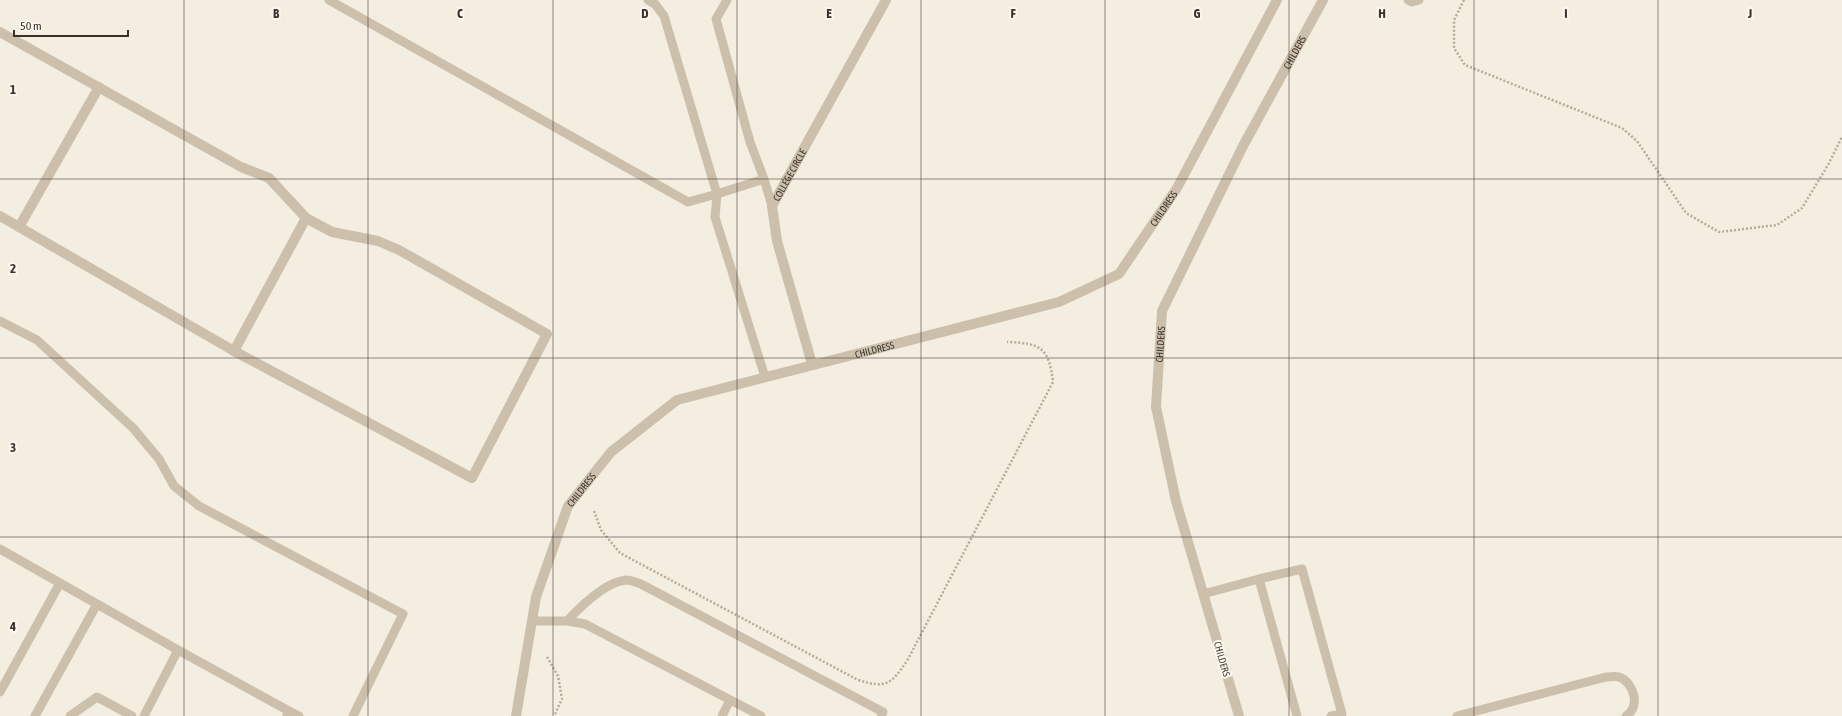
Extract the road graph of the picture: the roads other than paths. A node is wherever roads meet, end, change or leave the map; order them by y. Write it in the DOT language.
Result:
graph roads {
  1 [pos="329,0"];
  2 [pos="648,0"];
  3 [pos="727,0"];
  4 [pos="886,0"];
  5 [pos="1277,0"];
  6 [pos="1323,0"];
  7 [pos="1408,0"];
  8 [pos="1419,0"];
  9 [pos="0,32"];
  10 [pos="99,87"];
  11 [pos="764,179"];
  12 [pos="717,194"];
  13 [pos="772,206"];
  14 [pos="0,216"];
  15 [pos="306,218"];
  16 [pos="18,227"];
  17 [pos="0,321"];
  18 [pos="234,352"];
  19 [pos="812,364"];
  20 [pos="765,377"];
  21 [pos="0,549"];
  22 [pos="1259,580"];
  23 [pos="60,583"];
  24 [pos="1203,594"];
  25 [pos="96,604"];
  26 [pos="532,621"];
  27 [pos="567,621"];
  28 [pos="178,650"];
  29 [pos="0,692"];
  30 [pos="730,700"];
  31 [pos="288,713"];
  32 [pos="35,716"];
  33 [pos="70,716"];
  34 [pos="132,716"];
  35 [pos="144,716"];
  36 [pos="299,716"];
  37 [pos="353,716"];
  38 [pos="516,716"];
  39 [pos="722,716"];
  40 [pos="761,716"];
  41 [pos="881,716"];
  42 [pos="1239,716"];
  43 [pos="1297,716"];
  44 [pos="1332,716"];
  45 [pos="1457,716"];
  46 [pos="1626,716"];
  1 -- 12 [label="lane"];
  2 -- 12 [label="lane"];
  3 -- 11 [label="lane"];
  4 -- 13 [label="street, COLLEGE CIRCLE"];
  5 -- 19 [label="street, CHILDRESS"];
  6 -- 24 [label="street, CHILDERS"];
  7 -- 8 [label="lane"];
  9 -- 10 [label="street"];
  10 -- 15 [label="street"];
  10 -- 16 [label="street"];
  11 -- 12 [label="lane"];
  11 -- 13 [label="lane"];
  12 -- 20 [label="lane"];
  13 -- 19 [label="street, COLLEGE CIRCLE"];
  14 -- 16 [label="street"];
  15 -- 18 [label="street"];
  15 -- 18 [label="street"];
  16 -- 18 [label="street"];
  17 -- 37 [label="lane"];
  19 -- 20 [label="street, CHILDRESS"];
  20 -- 26 [label="street, CHILDRESS"];
  21 -- 23 [label="lane"];
  22 -- 24 [label="lane"];
  22 -- 43 [label="lane"];
  22 -- 44 [label="lane"];
  23 -- 25 [label="lane"];
  23 -- 29 [label="lane"];
  24 -- 42 [label="street, CHILDERS"];
  25 -- 28 [label="lane"];
  25 -- 32 [label="lane"];
  26 -- 27 [label="lane"];
  26 -- 38 [label="street, CHILDRESS"];
  27 -- 30 [label="lane"];
  27 -- 41 [label="lane"];
  28 -- 31 [label="lane"];
  28 -- 35 [label="lane"];
  30 -- 39 [label="lane"];
  30 -- 40 [label="lane"];
  31 -- 36 [label="lane"];
  33 -- 34 [label="lane"];
  45 -- 46 [label="lane"];
}
